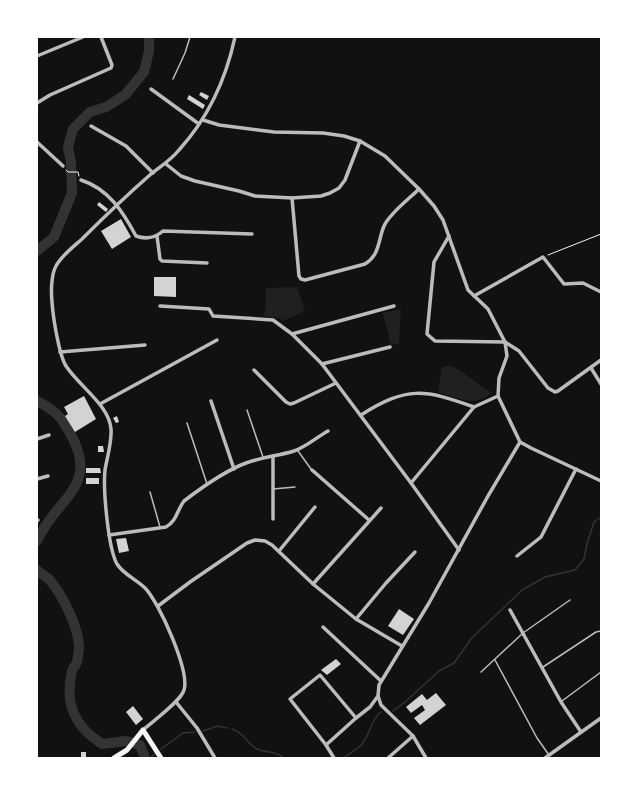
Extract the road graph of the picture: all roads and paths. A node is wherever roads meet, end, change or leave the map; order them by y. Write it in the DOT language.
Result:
graph roads {
  1 [pos="83,37"];
  2 [pos="101,37"];
  3 [pos="190,37"];
  4 [pos="235,37"];
  5 [pos="37,56"];
  6 [pos="173,79"];
  7 [pos="151,89"];
  8 [pos="37,103"];
  9 [pos="203,120"];
  10 [pos="199,124"];
  11 [pos="91,126"];
  12 [pos="360,141"];
  13 [pos="37,142"];
  14 [pos="166,164"];
  15 [pos="63,166"];
  16 [pos="153,173"];
  17 [pos="81,180"];
  18 [pos="419,189"];
  19 [pos="292,198"];
  20 [pos="118,205"];
  21 [pos="252,234"];
  22 [pos="601,234"];
  23 [pos="157,236"];
  24 [pos="449,236"];
  25 [pos="543,257"];
  26 [pos="207,263"];
  27 [pos="601,292"];
  28 [pos="474,296"];
  29 [pos="160,306"];
  30 [pos="394,306"];
  31 [pos="292,334"];
  32 [pos="217,340"];
  33 [pos="505,342"];
  34 [pos="145,345"];
  35 [pos="390,347"];
  36 [pos="60,352"];
  37 [pos="601,360"];
  38 [pos="322,364"];
  39 [pos="591,368"];
  40 [pos="254,370"];
  41 [pos="336,383"];
  42 [pos="601,384"];
  43 [pos="498,396"];
  44 [pos="211,401"];
  45 [pos="100,404"];
  46 [pos="474,407"];
  47 [pos="247,410"];
  48 [pos="361,415"];
  49 [pos="187,423"];
  50 [pos="328,431"];
  51 [pos="49,435"];
  52 [pos="37,439"];
  53 [pos="520,442"];
  54 [pos="297,449"];
  55 [pos="273,456"];
  56 [pos="263,457"];
  57 [pos="234,469"];
  58 [pos="576,469"];
  59 [pos="312,470"];
  60 [pos="48,476"];
  61 [pos="37,479"];
  62 [pos="601,481"];
  63 [pos="411,483"];
  64 [pos="208,485"];
  65 [pos="295,487"];
  66 [pos="273,489"];
  67 [pos="150,492"];
  68 [pos="315,508"];
  69 [pos="381,508"];
  70 [pos="272,519"];
  71 [pos="369,520"];
  72 [pos="160,527"];
  73 [pos="109,535"];
  74 [pos="459,550"];
  75 [pos="279,551"];
  76 [pos="415,552"];
  77 [pos="517,556"];
  78 [pos="313,584"];
  79 [pos="570,600"];
  80 [pos="158,606"];
  81 [pos="510,610"];
  82 [pos="356,618"];
  83 [pos="323,627"];
  84 [pos="601,631"];
  85 [pos="523,633"];
  86 [pos="402,646"];
  87 [pos="495,660"];
  88 [pos="541,668"];
  89 [pos="481,672"];
  90 [pos="601,672"];
  91 [pos="381,681"];
  92 [pos="378,696"];
  93 [pos="176,702"];
  94 [pos="561,702"];
  95 [pos="356,718"];
  96 [pos="601,718"];
  97 [pos="143,730"];
  98 [pos="581,732"];
  99 [pos="412,736"];
  100 [pos="326,745"];
  101 [pos="550,756"];
  102 [pos="114,758"];
  103 [pos="161,758"];
  104 [pos="215,758"];
  105 [pos="334,758"];
  106 [pos="388,758"];
  107 [pos="426,758"];
  108 [pos="545,758"];
  1 -- 5 [label="street"];
  2 -- 8 [label="street"];
  3 -- 6 [label="lane"];
  4 -- 9 [label="street"];
  7 -- 10 [label="street"];
  9 -- 10 [label="street"];
  9 -- 12 [label="street"];
  10 -- 14 [label="street"];
  11 -- 16 [label="street"];
  12 -- 18 [label="street"];
  12 -- 19 [label="street"];
  13 -- 15 [label="street"];
  14 -- 16 [label="street"];
  14 -- 19 [label="street"];
  15 -- 17 [label="path"];
  16 -- 20 [label="street"];
  17 -- 20 [label="street"];
  18 -- 19 [label="street"];
  18 -- 24 [label="street"];
  20 -- 23 [label="street"];
  20 -- 36 [label="street"];
  21 -- 23 [label="street"];
  22 -- 25 [label="path"];
  23 -- 26 [label="street"];
  24 -- 28 [label="street"];
  24 -- 33 [label="street"];
  25 -- 27 [label="street"];
  25 -- 28 [label="street"];
  28 -- 33 [label="street"];
  29 -- 31 [label="street"];
  30 -- 31 [label="street"];
  31 -- 38 [label="street"];
  32 -- 45 [label="street"];
  33 -- 39 [label="street"];
  33 -- 43 [label="street"];
  34 -- 36 [label="street"];
  35 -- 38 [label="street"];
  36 -- 45 [label="street"];
  37 -- 39 [label="street"];
  38 -- 41 [label="street"];
  39 -- 42 [label="street"];
  40 -- 41 [label="street"];
  41 -- 48 [label="street"];
  43 -- 46 [label="street"];
  43 -- 53 [label="street"];
  44 -- 57 [label="street"];
  45 -- 73 [label="street"];
  46 -- 48 [label="street"];
  46 -- 63 [label="street"];
  47 -- 56 [label="lane"];
  48 -- 63 [label="street"];
  49 -- 64 [label="lane"];
  50 -- 54 [label="street"];
  51 -- 52 [label="street"];
  53 -- 58 [label="street"];
  53 -- 74 [label="street"];
  54 -- 55 [label="street"];
  54 -- 59 [label="lane"];
  55 -- 56 [label="street"];
  55 -- 66 [label="street"];
  56 -- 57 [label="street"];
  57 -- 64 [label="street"];
  58 -- 62 [label="street"];
  58 -- 77 [label="street"];
  59 -- 71 [label="street"];
  60 -- 61 [label="street"];
  63 -- 74 [label="street"];
  64 -- 72 [label="street"];
  65 -- 66 [label="lane"];
  66 -- 70 [label="street"];
  67 -- 72 [label="lane"];
  68 -- 75 [label="street"];
  69 -- 71 [label="street"];
  71 -- 78 [label="street"];
  72 -- 73 [label="street"];
  73 -- 80 [label="street"];
  74 -- 86 [label="street"];
  75 -- 78 [label="street"];
  75 -- 80 [label="street"];
  76 -- 82 [label="street"];
  78 -- 82 [label="street"];
  79 -- 85 [label="lane"];
  80 -- 93 [label="street"];
  81 -- 85 [label="street"];
  82 -- 86 [label="street"];
  83 -- 91 [label="street"];
  84 -- 88 [label="lane"];
  85 -- 87 [label="lane"];
  85 -- 88 [label="street"];
  86 -- 91 [label="street"];
  87 -- 89 [label="lane"];
  87 -- 101 [label="lane"];
  88 -- 94 [label="street"];
  90 -- 94 [label="lane"];
  91 -- 92 [label="street"];
  92 -- 95 [label="street"];
  92 -- 99 [label="street"];
  93 -- 97 [label="street"];
  93 -- 104 [label="street"];
  94 -- 98 [label="street"];
  95 -- 100 [label="street"];
  95 -- 100 [label="street"];
  96 -- 98 [label="street"];
  97 -- 102 [label="main road"];
  97 -- 103 [label="main road"];
  98 -- 101 [label="street"];
  99 -- 106 [label="street"];
  99 -- 107 [label="street"];
  100 -- 105 [label="street"];
  101 -- 108 [label="street"];
}
